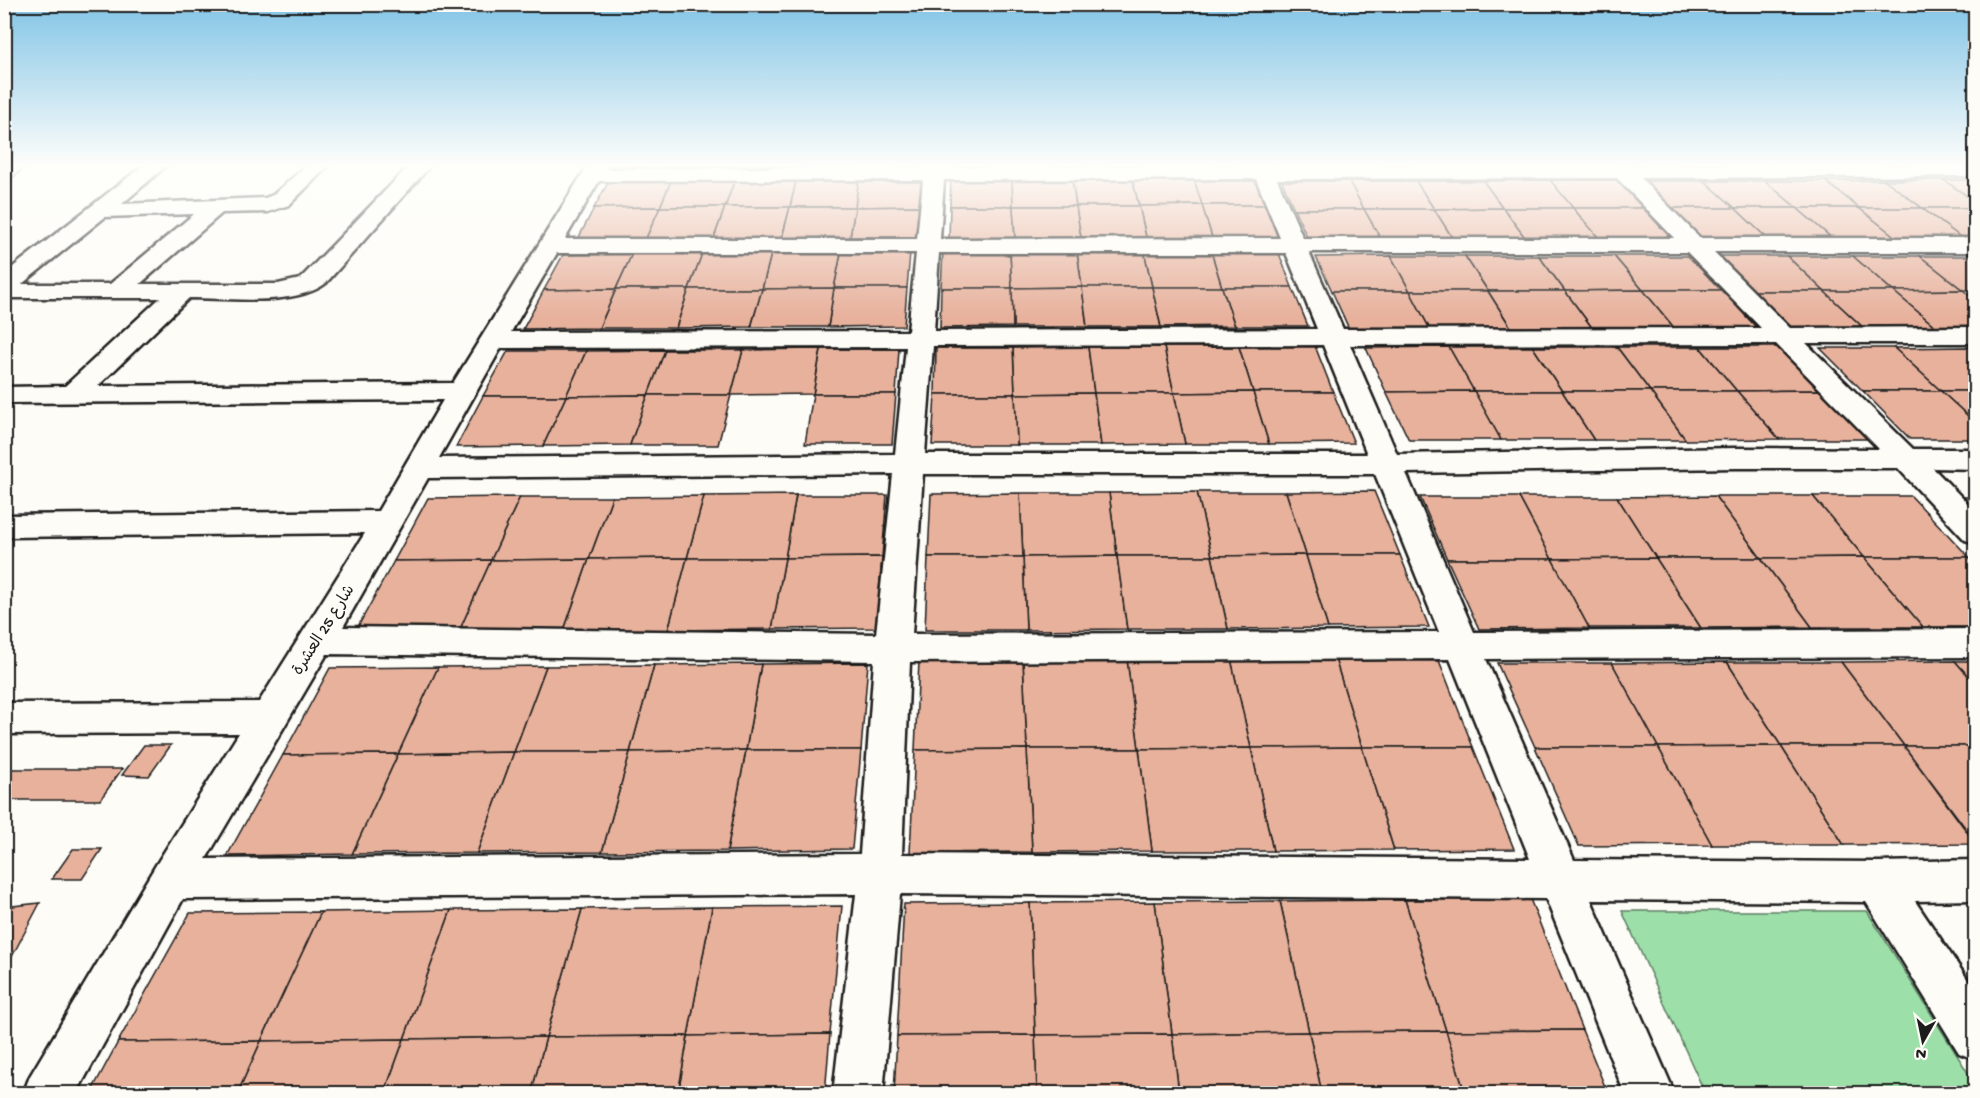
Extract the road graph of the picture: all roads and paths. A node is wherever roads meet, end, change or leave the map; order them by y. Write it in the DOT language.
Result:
graph roads {
  1 [pos="92,216"];
  2 [pos="205,216"];
  3 [pos="373,216"];
  4 [pos="567,216"];
  5 [pos="931,216"];
  6 [pos="1282,216"];
  7 [pos="1666,216"];
  8 [pos="1693,244"];
  9 [pos="1976,245"];
  10 [pos="549,246"];
  11 [pos="929,246"];
  12 [pos="1294,246"];
  13 [pos="4,286"];
  14 [pos="4,291"];
  15 [pos="115,292"];
  16 [pos="180,292"];
  17 [pos="1976,335"];
  18 [pos="1782,336"];
  19 [pos="921,338"];
  20 [pos="1332,338"];
  21 [pos="493,340"];
  22 [pos="462,391"];
  23 [pos="4,395"];
  24 [pos="72,395"];
  25 [pos="1906,458"];
  26 [pos="1976,459"];
  27 [pos="910,464"];
  28 [pos="1385,464"];
  29 [pos="419,468"];
  30 [pos="388,522"];
  31 [pos="4,526"];
  32 [pos="1976,532"];
  33 [pos="315,640"];
  34 [pos="1976,643"];
  35 [pos="1464,645"];
  36 [pos="893,648"];
  37 [pos="268,717"];
  38 [pos="4,719"];
  39 [pos="880,874"];
  40 [pos="1559,878"];
  41 [pos="171,879"];
  42 [pos="1976,880"];
  43 [pos="1878,882"];
  44 [pos="1976,1036"];
  45 [pos="48,1094"];
  46 [pos="858,1094"];
  47 [pos="1650,1094"];
  1 -- 13 [label="street"];
  2 -- 15 [label="street"];
  3 -- 16 [label="street"];
  4 -- 10 [label="street, شارع 25 العشرة"];
  5 -- 11 [label="street"];
  6 -- 12 [label="street"];
  7 -- 8 [label="street"];
  8 -- 9 [label="street"];
  8 -- 12 [label="street"];
  8 -- 18 [label="street"];
  10 -- 11 [label="street"];
  10 -- 21 [label="street, شارع 25 العشرة"];
  11 -- 12 [label="street"];
  11 -- 19 [label="street"];
  12 -- 20 [label="street"];
  14 -- 15 [label="street"];
  15 -- 16 [label="street"];
  16 -- 24 [label="street"];
  17 -- 18 [label="street"];
  18 -- 20 [label="street"];
  18 -- 25 [label="street"];
  19 -- 20 [label="street"];
  19 -- 21 [label="street"];
  19 -- 27 [label="street"];
  20 -- 28 [label="street"];
  21 -- 22 [label="street, شارع 25 العشرة"];
  22 -- 24 [label="street"];
  22 -- 29 [label="street, شارع 25 العشرة"];
  23 -- 24 [label="street"];
  25 -- 26 [label="street"];
  25 -- 28 [label="street"];
  25 -- 32 [label="street"];
  27 -- 28 [label="street"];
  27 -- 29 [label="street"];
  27 -- 36 [label="street"];
  28 -- 35 [label="street"];
  29 -- 30 [label="street, شارع 25 العشرة"];
  30 -- 31 [label="street"];
  30 -- 33 [label="street, شارع 25 العشرة"];
  33 -- 36 [label="street"];
  33 -- 37 [label="street, شارع 25 العشرة"];
  34 -- 35 [label="street"];
  35 -- 36 [label="street"];
  35 -- 40 [label="street"];
  36 -- 39 [label="street"];
  37 -- 38 [label="street"];
  37 -- 41 [label="street, شارع 25 العشرة"];
  39 -- 40 [label="street"];
  39 -- 41 [label="street"];
  39 -- 46 [label="street"];
  40 -- 43 [label="street"];
  40 -- 47 [label="street"];
  41 -- 45 [label="street, شارع 25 العشرة"];
  42 -- 43 [label="street"];
  43 -- 44 [label="street"];
}
